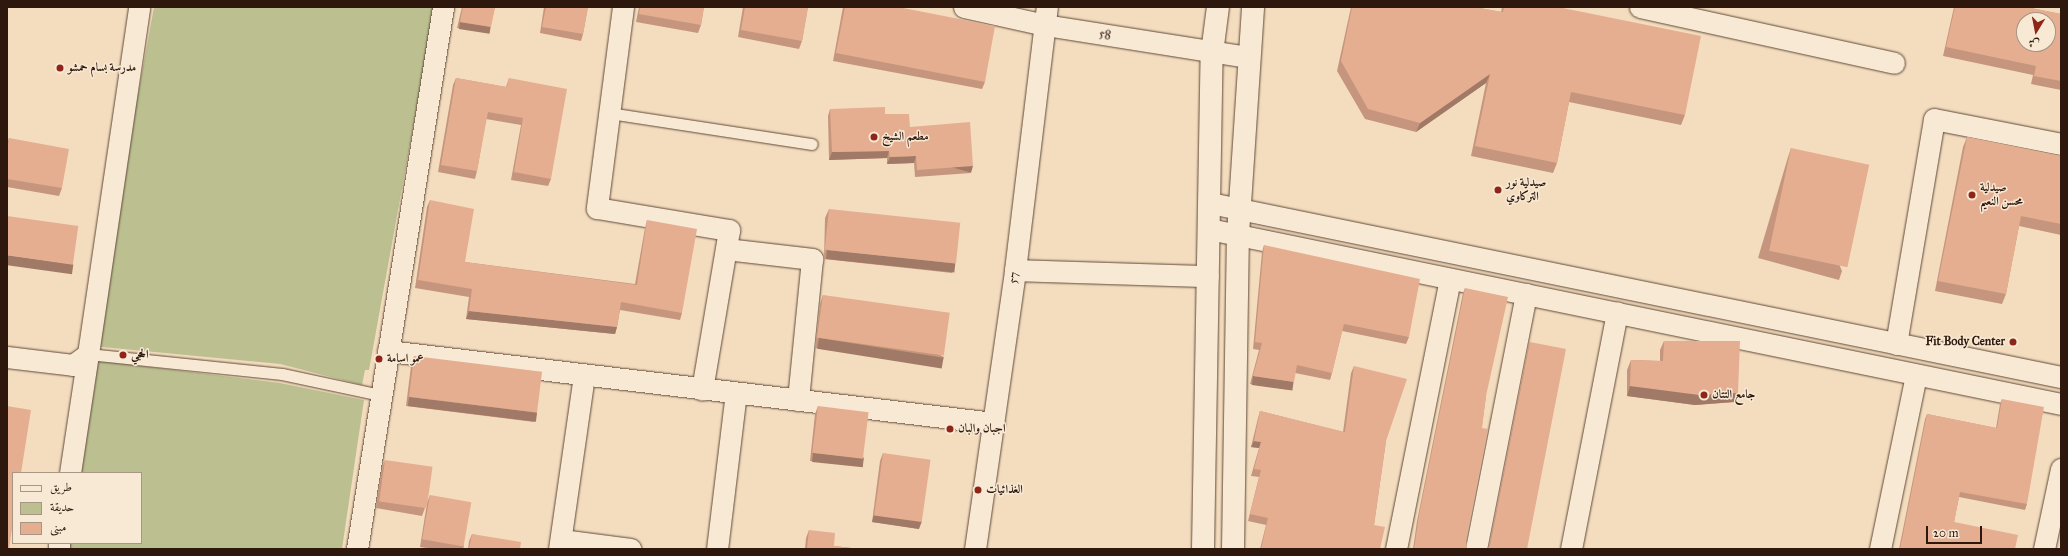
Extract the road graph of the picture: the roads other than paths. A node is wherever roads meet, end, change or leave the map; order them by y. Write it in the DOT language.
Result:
graph roads {
  1 [pos="138,7"];
  2 [pos="443,7"];
  3 [pos="623,7"];
  4 [pos="964,7"];
  5 [pos="1218,7"];
  6 [pos="1253,7"];
  7 [pos="1647,8"];
  8 [pos="1046,16"];
  9 [pos="1212,53"];
  10 [pos="1248,57"];
  11 [pos="1894,62"];
  12 [pos="609,113"];
  13 [pos="812,144"];
  14 [pos="2061,144"];
  15 [pos="1210,203"];
  16 [pos="1240,209"];
  17 [pos="1209,229"];
  18 [pos="1238,234"];
  19 [pos="726,249"];
  20 [pos="1015,270"];
  21 [pos="1208,276"];
  22 [pos="1450,279"];
  23 [pos="1526,294"];
  24 [pos="1617,312"];
  25 [pos="1896,344"];
  26 [pos="388,352"];
  27 [pos="88,354"];
  28 [pos="7,357"];
  29 [pos="1916,375"];
  30 [pos="584,376"];
  31 [pos="2061,377"];
  32 [pos="702,390"];
  33 [pos="736,393"];
  34 [pos="380,394"];
  35 [pos="798,400"];
  36 [pos="2061,404"];
  37 [pos="994,423"];
  38 [pos="2061,469"];
  39 [pos="70,472"];
  40 [pos="560,545"];
  41 [pos="356,549"];
  42 [pos="630,549"];
  43 [pos="717,549"];
  44 [pos="976,549"];
  45 [pos="1203,549"];
  46 [pos="1234,549"];
  47 [pos="1396,549"];
  48 [pos="1476,549"];
  49 [pos="1571,549"];
  50 [pos="1880,549"];
  51 [pos="2044,549"];
  1 -- 27 [label="street"];
  2 -- 26 [label="street"];
  3 -- 12 [label="street"];
  4 -- 8 [label="street, 58"];
  5 -- 9 [label="main road"];
  6 -- 10 [label="main road"];
  7 -- 11 [label="street"];
  8 -- 9 [label="street, 58"];
  8 -- 20 [label="street, 57"];
  9 -- 10 [label="street, 58"];
  9 -- 15 [label="main road"];
  10 -- 16 [label="main road"];
  12 -- 13 [label="lane"];
  12 -- 19 [label="street"];
  14 -- 25 [label="street"];
  15 -- 16 [label="street"];
  15 -- 17 [label="main road"];
  16 -- 18 [label="main road"];
  16 -- 25 [label="street"];
  17 -- 18 [label="street"];
  17 -- 21 [label="main road"];
  18 -- 22 [label="street"];
  18 -- 46 [label="main road"];
  19 -- 32 [label="street"];
  19 -- 35 [label="street"];
  20 -- 21 [label="street"];
  20 -- 37 [label="street, 57"];
  21 -- 45 [label="main road"];
  22 -- 23 [label="street"];
  22 -- 47 [label="street"];
  23 -- 24 [label="street"];
  23 -- 48 [label="street"];
  24 -- 29 [label="street"];
  24 -- 49 [label="street"];
  25 -- 31 [label="street"];
  26 -- 30 [label="street"];
  26 -- 34 [label="street"];
  27 -- 28 [label="street"];
  27 -- 34 [label="lane"];
  27 -- 39 [label="street"];
  29 -- 36 [label="street"];
  29 -- 50 [label="street"];
  30 -- 32 [label="street"];
  30 -- 40 [label="street"];
  32 -- 33 [label="street"];
  33 -- 35 [label="street"];
  33 -- 43 [label="street"];
  34 -- 41 [label="street"];
  35 -- 37 [label="street"];
  37 -- 44 [label="street, 57"];
  38 -- 51 [label="street"];
  40 -- 42 [label="street"];
}
